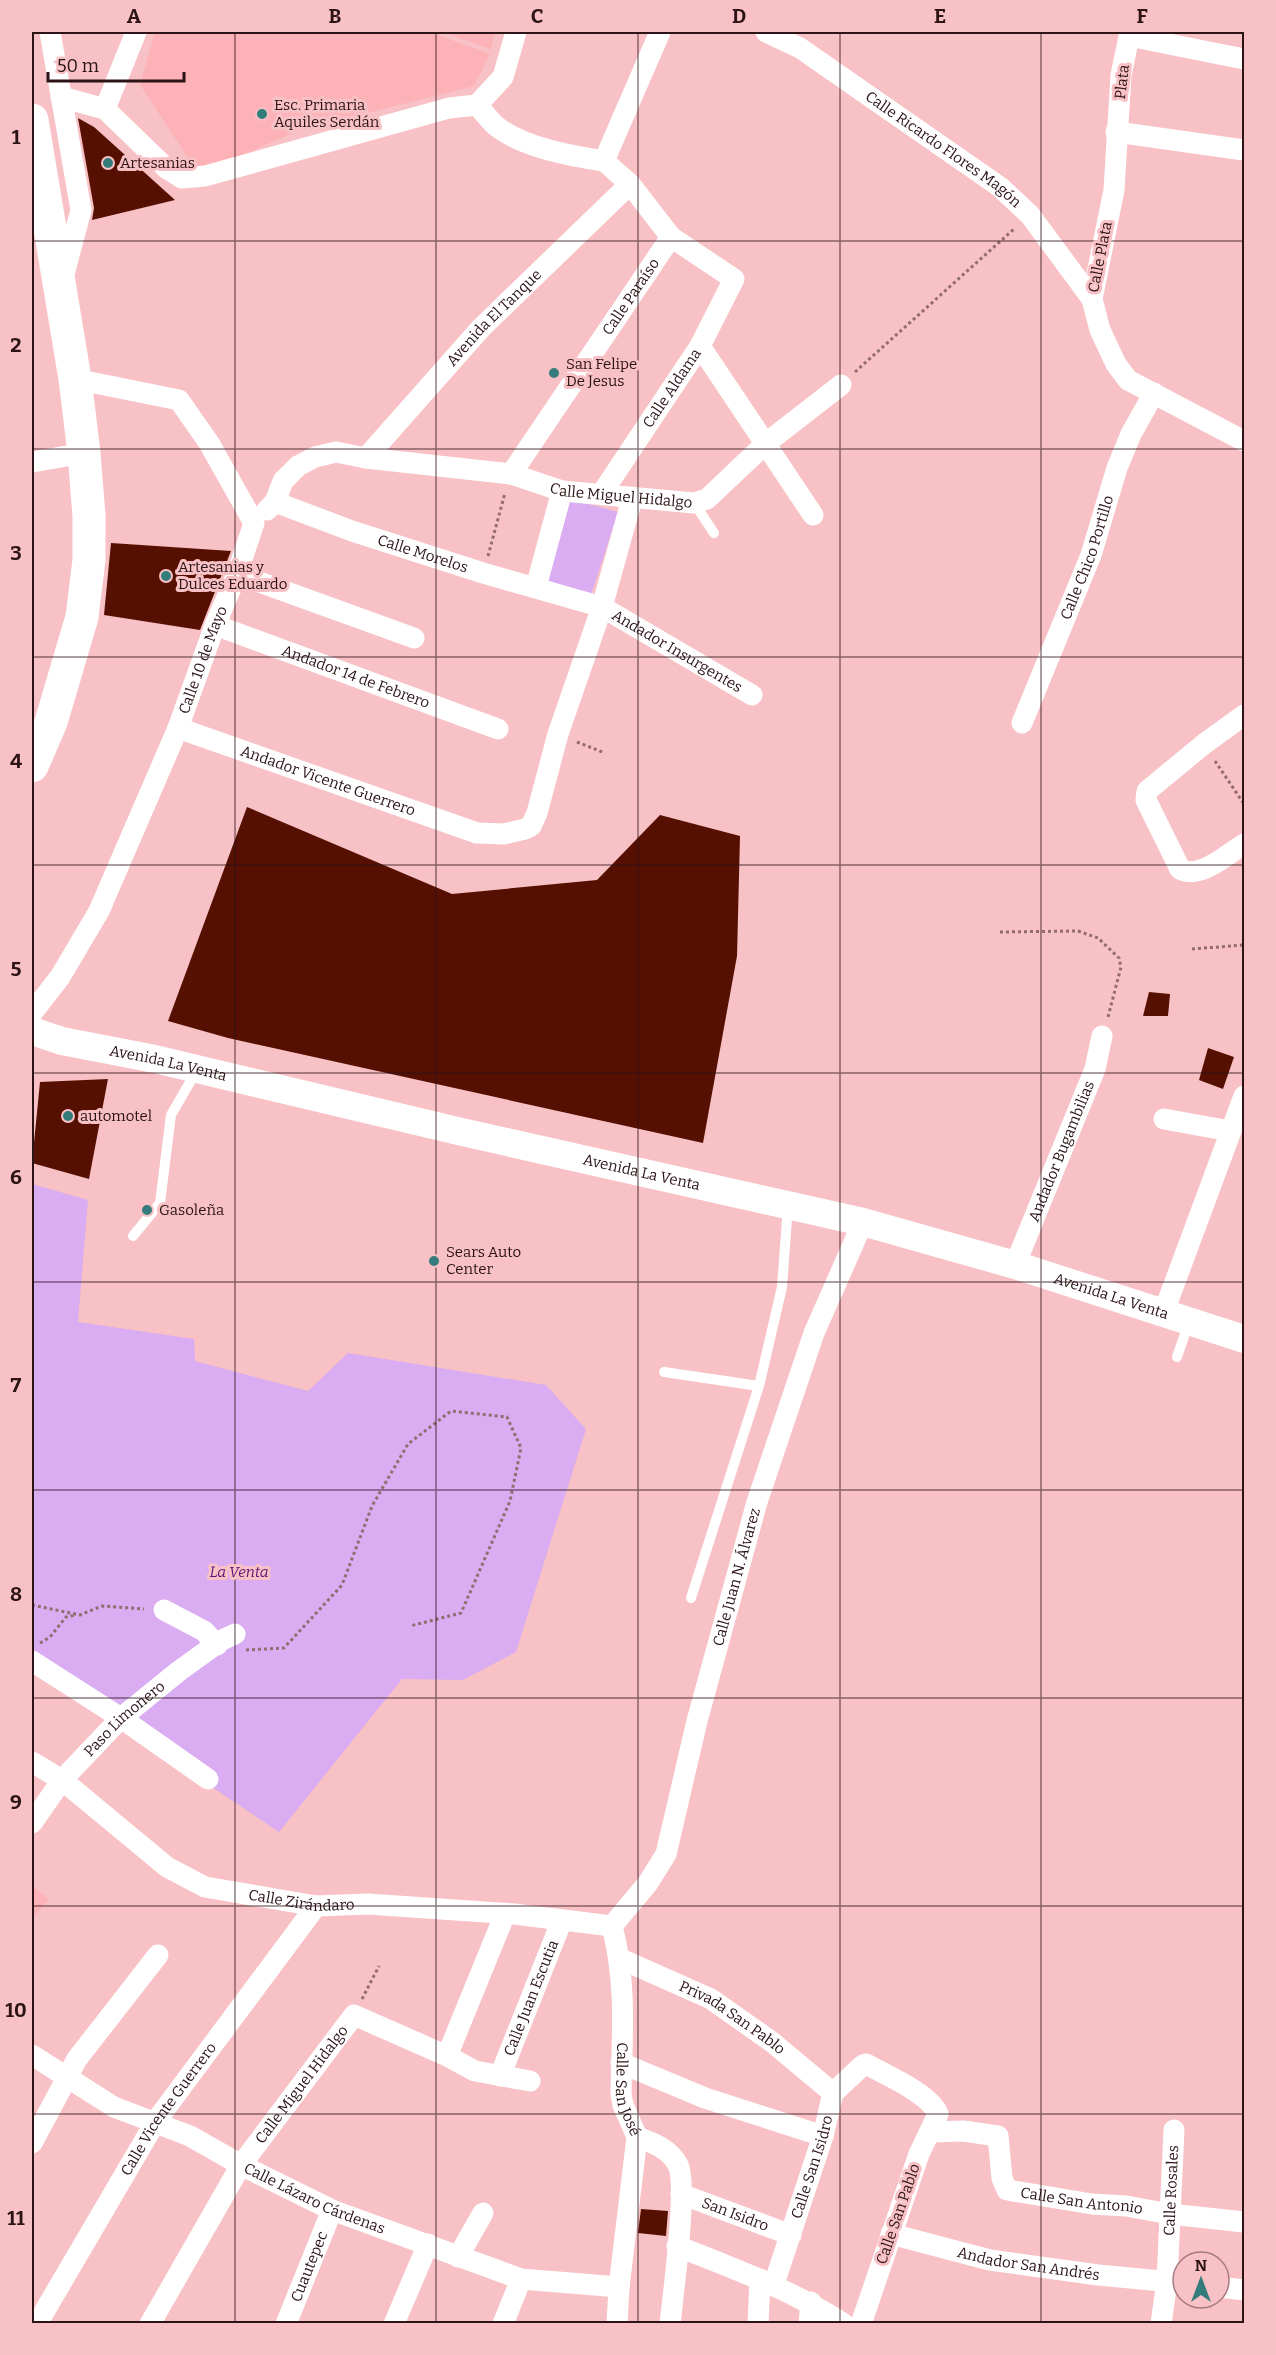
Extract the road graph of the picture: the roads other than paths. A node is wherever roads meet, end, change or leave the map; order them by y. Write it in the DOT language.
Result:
graph roads {
  1 [pos="50,32"];
  2 [pos="136,32"];
  3 [pos="516,32"];
  4 [pos="660,32"];
  5 [pos="766,32"];
  6 [pos="1130,34"];
  7 [pos="1245,59"];
  8 [pos="61,97"];
  9 [pos="477,105"];
  10 [pos="105,109"];
  11 [pos="32,120"];
  12 [pos="1116,132"];
  13 [pos="1245,150"];
  14 [pos="604,161"];
  15 [pos="630,184"];
  16 [pos="671,237"];
  17 [pos="60,290"];
  18 [pos="1092,299"];
  19 [pos="700,346"];
  20 [pos="75,379"];
  21 [pos="841,385"];
  22 [pos="1154,393"];
  23 [pos="1245,441"];
  24 [pos="765,444"];
  25 [pos="84,453"];
  26 [pos="366,458"];
  27 [pos="32,462"];
  28 [pos="511,474"];
  29 [pos="562,491"];
  30 [pos="603,493"];
  31 [pos="632,499"];
  32 [pos="275,502"];
  33 [pos="694,503"];
  34 [pos="813,515"];
  35 [pos="254,523"];
  36 [pos="714,533"];
  37 [pos="237,574"];
  38 [pos="536,587"];
  39 [pos="602,607"];
  40 [pos="215,625"];
  41 [pos="414,638"];
  42 [pos="752,695"];
  43 [pos="1245,715"];
  44 [pos="41,718"];
  45 [pos="1022,723"];
  46 [pos="178,728"];
  47 [pos="498,729"];
  48 [pos="32,766"];
  49 [pos="1245,844"];
  50 [pos="32,1013"];
  51 [pos="32,1031"];
  52 [pos="1102,1036"];
  53 [pos="197,1069"];
  54 [pos="1245,1096"];
  55 [pos="1164,1119"];
  56 [pos="1230,1131"];
  57 [pos="788,1205"];
  58 [pos="863,1222"];
  59 [pos="133,1236"];
  60 [pos="1015,1265"];
  61 [pos="1176,1318"];
  62 [pos="1245,1339"];
  63 [pos="1177,1357"];
  64 [pos="664,1372"];
  65 [pos="759,1386"];
  66 [pos="691,1598"];
  67 [pos="164,1610"];
  68 [pos="235,1635"];
  69 [pos="217,1645"];
  70 [pos="32,1661"];
  71 [pos="121,1718"];
  72 [pos="32,1762"];
  73 [pos="208,1779"];
  74 [pos="62,1780"];
  75 [pos="32,1823"];
  76 [pos="316,1906"];
  77 [pos="505,1914"];
  78 [pos="562,1920"];
  79 [pos="612,1926"];
  80 [pos="158,1955"];
  81 [pos="621,1959"];
  82 [pos="32,2055"];
  83 [pos="447,2056"];
  84 [pos="621,2063"];
  85 [pos="500,2076"];
  86 [pos="68,2079"];
  87 [pos="530,2081"];
  88 [pos="833,2093"];
  89 [pos="156,2121"];
  90 [pos="1174,2130"];
  91 [pos="931,2132"];
  92 [pos="823,2136"];
  93 [pos="637,2137"];
  94 [pos="32,2143"];
  95 [pos="241,2165"];
  96 [pos="681,2194"];
  97 [pos="332,2210"];
  98 [pos="483,2213"];
  99 [pos="1170,2214"];
  100 [pos="1245,2222"];
  101 [pos="891,2234"];
  102 [pos="791,2235"];
  103 [pos="428,2244"];
  104 [pos="677,2246"];
  105 [pos="1173,2250"];
  106 [pos="458,2256"];
  107 [pos="521,2279"];
  108 [pos="767,2281"];
  109 [pos="1171,2282"];
  110 [pos="619,2287"];
  111 [pos="1171,2294"];
  112 [pos="811,2302"];
  113 [pos="37,2324"];
  114 [pos="150,2324"];
  115 [pos="285,2324"];
  116 [pos="394,2324"];
  117 [pos="502,2324"];
  118 [pos="617,2324"];
  119 [pos="670,2324"];
  120 [pos="759,2324"];
  121 [pos="809,2324"];
  122 [pos="844,2324"];
  123 [pos="861,2324"];
  124 [pos="1161,2324"];
  1 -- 8 [label="street"];
  2 -- 10 [label="street"];
  3 -- 9 [label="street"];
  4 -- 14 [label="street"];
  5 -- 18 [label="street, Calle Ricardo Flores Magón"];
  6 -- 7 [label="street"];
  6 -- 12 [label="street, Plata"];
  8 -- 10 [label="street"];
  8 -- 17 [label="street"];
  9 -- 10 [label="street"];
  9 -- 14 [label="street"];
  11 -- 17 [label="highway"];
  12 -- 13 [label="street"];
  12 -- 18 [label="street, Calle Plata"];
  14 -- 15 [label="street"];
  15 -- 16 [label="street"];
  15 -- 26 [label="street, Avenida El Tanque"];
  16 -- 19 [label="street, Calle Aldama"];
  16 -- 28 [label="street, Calle Paraíso"];
  17 -- 20 [label="highway"];
  18 -- 22 [label="street, Calle Plata"];
  19 -- 24 [label="street"];
  19 -- 30 [label="street, Calle Aldama"];
  20 -- 25 [label="highway"];
  20 -- 35 [label="street"];
  21 -- 24 [label="street, Calle Miguel Hidalgo"];
  22 -- 23 [label="street, Calle Plata"];
  22 -- 45 [label="street, Calle Chico Portillo"];
  24 -- 33 [label="street, Calle Miguel Hidalgo"];
  24 -- 34 [label="street"];
  25 -- 27 [label="street"];
  25 -- 44 [label="highway"];
  26 -- 28 [label="street, Calle Miguel Hidalgo"];
  26 -- 32 [label="street, Calle Miguel Hidalgo"];
  28 -- 29 [label="street, Calle Miguel Hidalgo"];
  29 -- 30 [label="street, Calle Miguel Hidalgo"];
  29 -- 38 [label="street"];
  30 -- 31 [label="street, Calle Miguel Hidalgo"];
  31 -- 33 [label="street, Calle Miguel Hidalgo"];
  31 -- 39 [label="street"];
  32 -- 35 [label="street"];
  32 -- 38 [label="street, Calle Morelos"];
  33 -- 36 [label="lane"];
  35 -- 37 [label="street, Calle 10 de Mayo"];
  37 -- 40 [label="street, Calle 10 de Mayo"];
  37 -- 41 [label="street"];
  38 -- 39 [label="street, Calle Morelos"];
  39 -- 42 [label="street, Andador Insurgentes"];
  39 -- 46 [label="street, Andador Vicente Guerrero"];
  40 -- 46 [label="street, Calle 10 de Mayo"];
  40 -- 47 [label="street, Andador 14 de Febrero"];
  43 -- 49 [label="street"];
  44 -- 48 [label="highway"];
  46 -- 50 [label="street, Calle 10 de Mayo"];
  51 -- 53 [label="main road, Avenida La Venta"];
  52 -- 60 [label="street, Andador Bugambilias"];
  53 -- 57 [label="main road, Avenida La Venta"];
  53 -- 59 [label="lane"];
  54 -- 56 [label="street"];
  55 -- 56 [label="street"];
  56 -- 61 [label="street"];
  57 -- 58 [label="main road, Avenida La Venta"];
  57 -- 65 [label="lane"];
  58 -- 60 [label="main road, Avenida La Venta"];
  58 -- 79 [label="street, Calle Juan N. Álvarez"];
  60 -- 61 [label="main road, Avenida La Venta"];
  61 -- 62 [label="main road, Avenida La Venta"];
  61 -- 63 [label="lane"];
  64 -- 65 [label="lane"];
  65 -- 66 [label="lane"];
  67 -- 69 [label="street"];
  68 -- 69 [label="street, Paso Limonero"];
  69 -- 71 [label="street, Paso Limonero"];
  70 -- 71 [label="street"];
  71 -- 73 [label="street"];
  71 -- 74 [label="street, Paso Limonero"];
  72 -- 74 [label="street, Calle Zirándaro"];
  74 -- 75 [label="street, Paso Limonero"];
  74 -- 76 [label="street, Calle Zirándaro"];
  76 -- 77 [label="street, Calle Zirándaro"];
  76 -- 89 [label="street, Calle Vicente Guerrero"];
  77 -- 78 [label="street, Calle Zirándaro"];
  77 -- 83 [label="street"];
  78 -- 79 [label="street, Calle Zirándaro"];
  78 -- 85 [label="street, Calle Juan Escutia"];
  79 -- 81 [label="street, Calle San José"];
  80 -- 86 [label="street"];
  81 -- 84 [label="street, Calle San José"];
  81 -- 88 [label="street, Privada San Pablo"];
  82 -- 86 [label="street, Calle Lázaro Cárdenas"];
  83 -- 85 [label="street, Calle Miguel Hidalgo"];
  83 -- 95 [label="street, Calle Miguel Hidalgo"];
  84 -- 92 [label="street"];
  84 -- 93 [label="street, Calle San José"];
  85 -- 87 [label="street, Calle Miguel Hidalgo"];
  86 -- 89 [label="street, Calle Lázaro Cárdenas"];
  86 -- 94 [label="street"];
  88 -- 91 [label="street, Calle San Pablo"];
  88 -- 92 [label="street, Calle San Isidro"];
  89 -- 95 [label="street, Calle Lázaro Cárdenas"];
  89 -- 113 [label="street, Calle Vicente Guerrero"];
  90 -- 99 [label="street, Calle Rosales"];
  91 -- 99 [label="street, Calle San Antonio"];
  91 -- 101 [label="street, Calle San Pablo"];
  92 -- 102 [label="street, Calle San Isidro"];
  93 -- 96 [label="street"];
  93 -- 110 [label="street, Calle San José"];
  95 -- 97 [label="street, Calle Lázaro Cárdenas"];
  95 -- 114 [label="street, Calle Miguel Hidalgo"];
  96 -- 102 [label="street, San Isidro"];
  96 -- 104 [label="street"];
  97 -- 103 [label="street, Calle Lázaro Cárdenas"];
  97 -- 115 [label="street, Cuautepec"];
  98 -- 106 [label="street"];
  99 -- 100 [label="street"];
  99 -- 105 [label="street, Calle Rosales"];
  101 -- 109 [label="street, Andador San Andrés"];
  101 -- 123 [label="street, Calle San Pablo"];
  102 -- 108 [label="street, Calle San Isidro"];
  103 -- 106 [label="street, Calle Lázaro Cárdenas"];
  103 -- 116 [label="street"];
  104 -- 108 [label="street"];
  104 -- 119 [label="street"];
  106 -- 107 [label="street, Calle Lázaro Cárdenas"];
  107 -- 110 [label="street, Calle Lázaro Cárdenas"];
  107 -- 117 [label="street"];
  108 -- 112 [label="street"];
  108 -- 120 [label="street, Calle San Isidro"];
  110 -- 118 [label="street, Calle San José"];
  111 -- 124 [label="street, Calle Rosales"];
  112 -- 121 [label="street"];
  112 -- 122 [label="street"];
}
